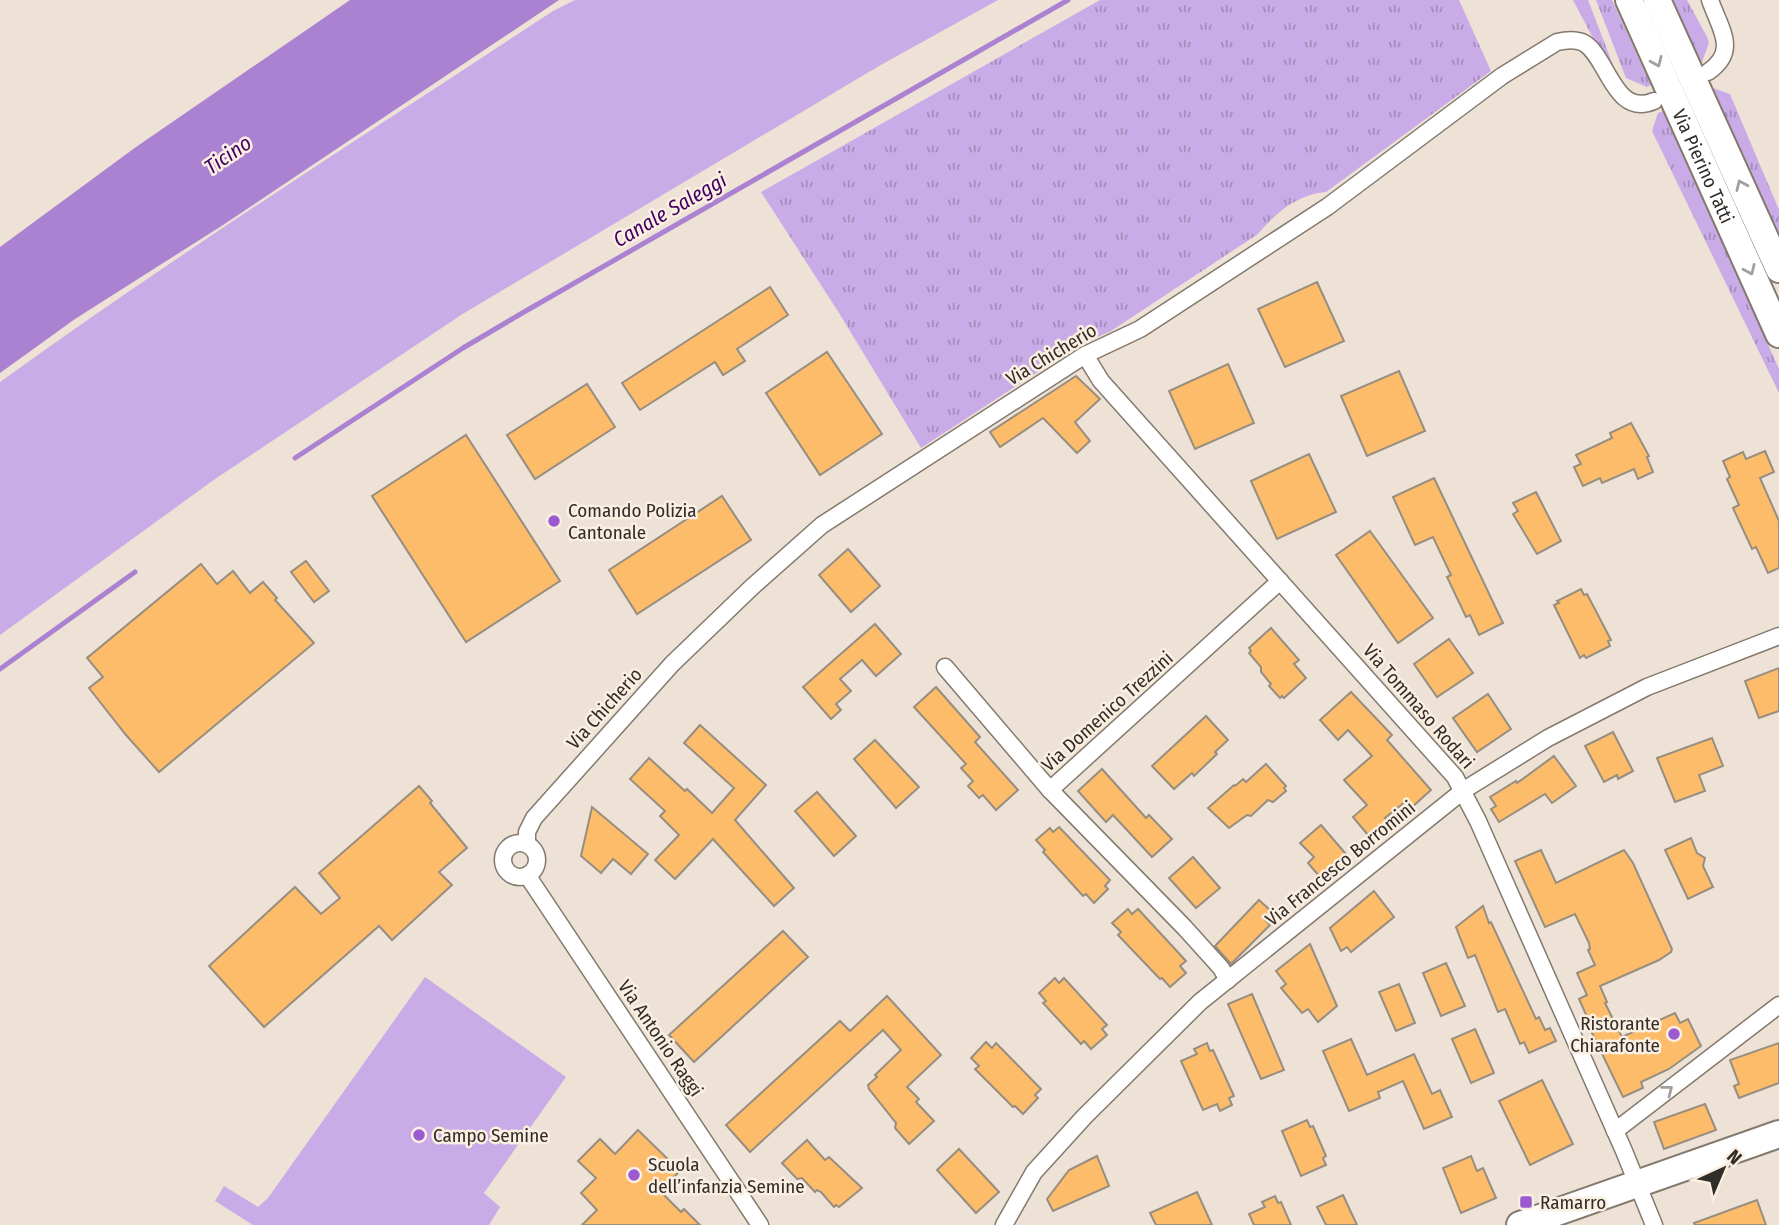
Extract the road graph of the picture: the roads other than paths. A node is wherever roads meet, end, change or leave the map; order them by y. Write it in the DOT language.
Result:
graph roads {
  1 [pos="1629,0"];
  2 [pos="1657,0"];
  3 [pos="1710,0"];
  4 [pos="1708,72"];
  5 [pos="1654,102"];
  6 [pos="1779,269"];
  7 [pos="1779,334"];
  8 [pos="1085,355"];
  9 [pos="1280,581"];
  10 [pos="1779,636"];
  11 [pos="945,667"];
  12 [pos="1051,790"];
  13 [pos="1464,790"];
  14 [pos="527,844"];
  15 [pos="529,874"];
  16 [pos="1228,980"];
  17 [pos="1779,1004"];
  18 [pos="1615,1131"];
  19 [pos="1779,1133"];
  20 [pos="1638,1185"];
  21 [pos="760,1225"];
  22 [pos="1004,1225"];
  23 [pos="1520,1225"];
  24 [pos="1654,1225"];
  1 -- 7 [label="main road, Via Pierino Tatti, one-way"];
  6 -- 2 [label="main road, Via Pierino Tatti, one-way"];
  3 -- 4 [label="street"];
  5 -- 8 [label="street, Via Chicherio"];
  8 -- 9 [label="street, Via Tommaso Rodari"];
  8 -- 14 [label="street, Via Chicherio"];
  9 -- 12 [label="street, Via Domenico Trezzini"];
  9 -- 13 [label="street, Via Tommaso Rodari"];
  10 -- 13 [label="street, Via Francesco Borromini"];
  11 -- 12 [label="street, Via Domenico Trezzini"];
  12 -- 16 [label="street"];
  13 -- 16 [label="street, Via Francesco Borromini"];
  13 -- 18 [label="street, Via Tommaso Rodari"];
  14 -- 15 [label="street"];
  14 -- 15 [label="street"];
  15 -- 21 [label="street, Via Antonio Raggi"];
  16 -- 22 [label="street, Via Francesco Borromini"];
  18 -- 17 [label="street, one-way"];
  18 -- 20 [label="street, Via Tommaso Rodari"];
  19 -- 20 [label="main road"];
  20 -- 23 [label="main road"];
  20 -- 24 [label="street, Via Tommaso Rodari"];
}
